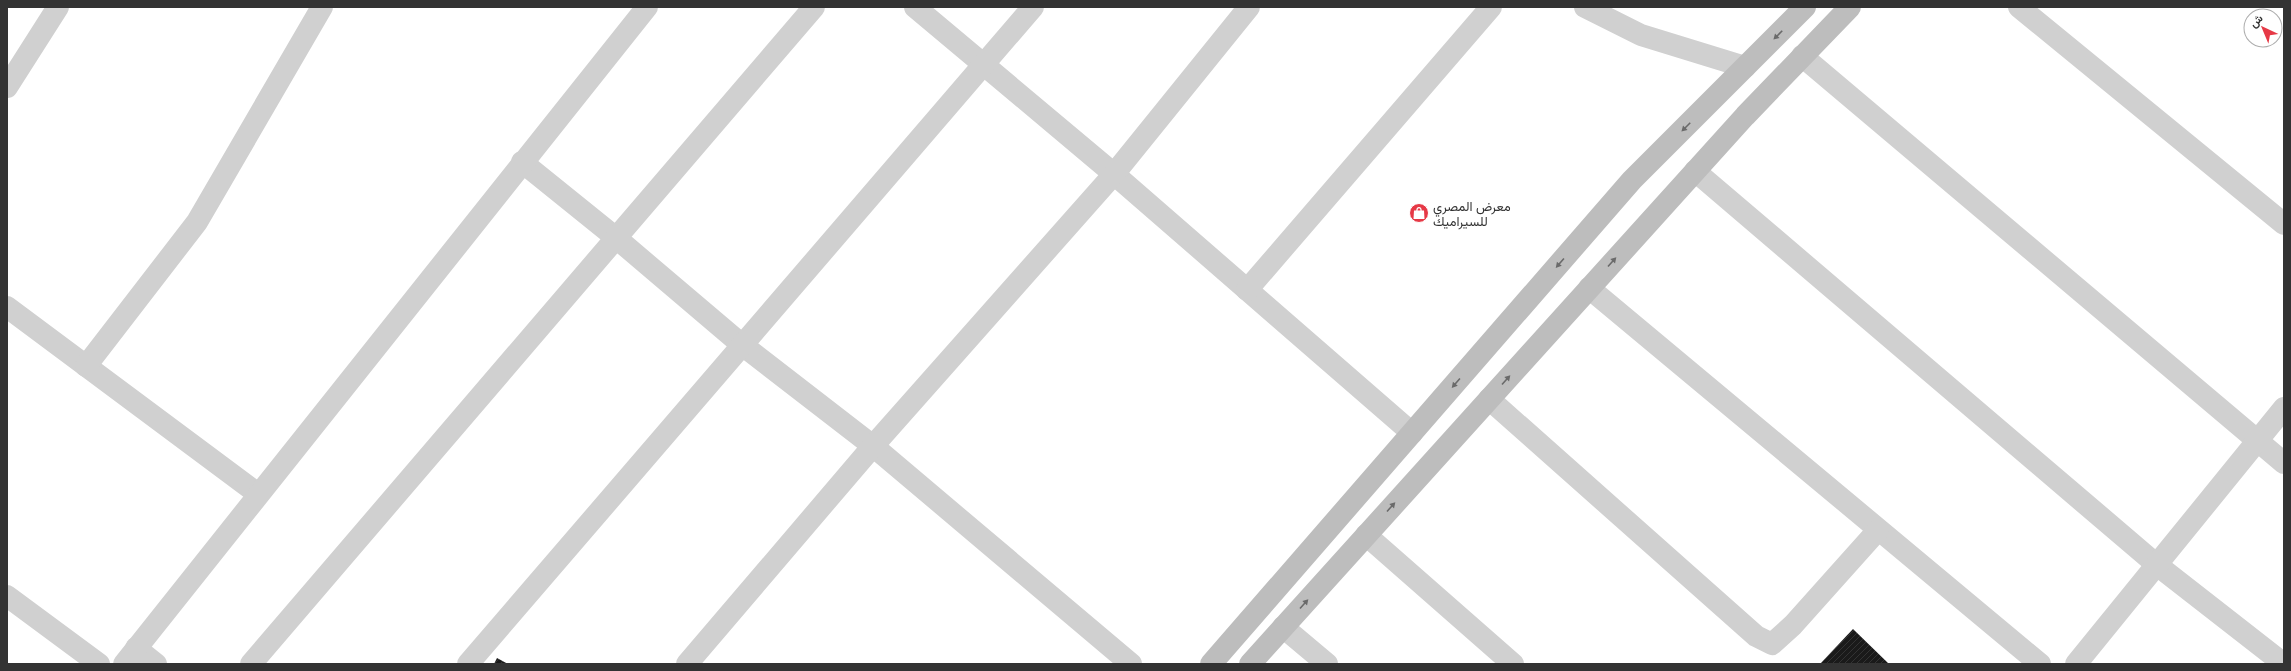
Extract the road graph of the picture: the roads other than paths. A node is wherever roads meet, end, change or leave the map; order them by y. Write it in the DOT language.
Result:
graph roads {
  1 [pos="58,7"];
  2 [pos="322,7"];
  3 [pos="814,7"];
  4 [pos="915,7"];
  5 [pos="1033,7"];
  6 [pos="1250,7"];
  7 [pos="1491,7"];
  8 [pos="1585,7"];
  9 [pos="1805,7"];
  10 [pos="1850,7"];
  11 [pos="2019,7"];
  12 [pos="643,8"];
  13 [pos="1802,56"];
  14 [pos="984,65"];
  15 [pos="1745,68"];
  16 [pos="7,87"];
  17 [pos="522,162"];
  18 [pos="1695,171"];
  19 [pos="1114,174"];
  20 [pos="2284,224"];
  21 [pos="615,237"];
  22 [pos="1589,288"];
  23 [pos="1247,290"];
  24 [pos="7,307"];
  25 [pos="741,344"];
  26 [pos="86,366"];
  27 [pos="1489,399"];
  28 [pos="2284,408"];
  29 [pos="1412,433"];
  30 [pos="2258,441"];
  31 [pos="873,446"];
  32 [pos="2284,462"];
  33 [pos="258,494"];
  34 [pos="1878,530"];
  35 [pos="1366,535"];
  36 [pos="2157,565"];
  37 [pos="7,596"];
  38 [pos="1283,627"];
  39 [pos="130,656"];
  40 [pos="99,664"];
  41 [pos="156,664"];
  42 [pos="251,664"];
  43 [pos="468,664"];
  44 [pos="687,664"];
  45 [pos="1131,664"];
  46 [pos="1211,664"];
  47 [pos="1250,664"];
  48 [pos="1327,664"];
  49 [pos="1513,664"];
  50 [pos="2040,664"];
  51 [pos="2076,664"];
  52 [pos="2284,664"];
  1 -- 16 [label="street"];
  2 -- 26 [label="street"];
  3 -- 21 [label="street"];
  4 -- 14 [label="street"];
  5 -- 14 [label="street"];
  6 -- 19 [label="street"];
  7 -- 23 [label="street"];
  8 -- 15 [label="street"];
  9 -- 15 [label="main road, one-way"];
  10 -- 13 [label="main road"];
  11 -- 20 [label="street"];
  12 -- 17 [label="street"];
  13 -- 18 [label="main road"];
  13 -- 30 [label="street"];
  14 -- 19 [label="street"];
  14 -- 25 [label="street"];
  15 -- 29 [label="main road, one-way"];
  17 -- 21 [label="street"];
  17 -- 33 [label="street"];
  22 -- 18 [label="main road, one-way"];
  18 -- 36 [label="street"];
  19 -- 23 [label="street"];
  19 -- 31 [label="street"];
  21 -- 25 [label="street"];
  21 -- 42 [label="street"];
  27 -- 22 [label="main road, one-way"];
  22 -- 34 [label="street"];
  23 -- 29 [label="street"];
  24 -- 26 [label="street"];
  25 -- 31 [label="street"];
  25 -- 43 [label="street"];
  26 -- 33 [label="street"];
  27 -- 34 [label="street"];
  35 -- 27 [label="main road, one-way"];
  28 -- 30 [label="street"];
  29 -- 46 [label="main road"];
  30 -- 32 [label="street"];
  30 -- 36 [label="street"];
  31 -- 44 [label="street"];
  31 -- 45 [label="street"];
  33 -- 39 [label="street"];
  34 -- 50 [label="street"];
  38 -- 35 [label="main road, one-way"];
  35 -- 49 [label="street"];
  36 -- 51 [label="street"];
  36 -- 52 [label="street"];
  37 -- 40 [label="street"];
  38 -- 47 [label="main road"];
  38 -- 48 [label="street"];
  39 -- 41 [label="street"];
}
